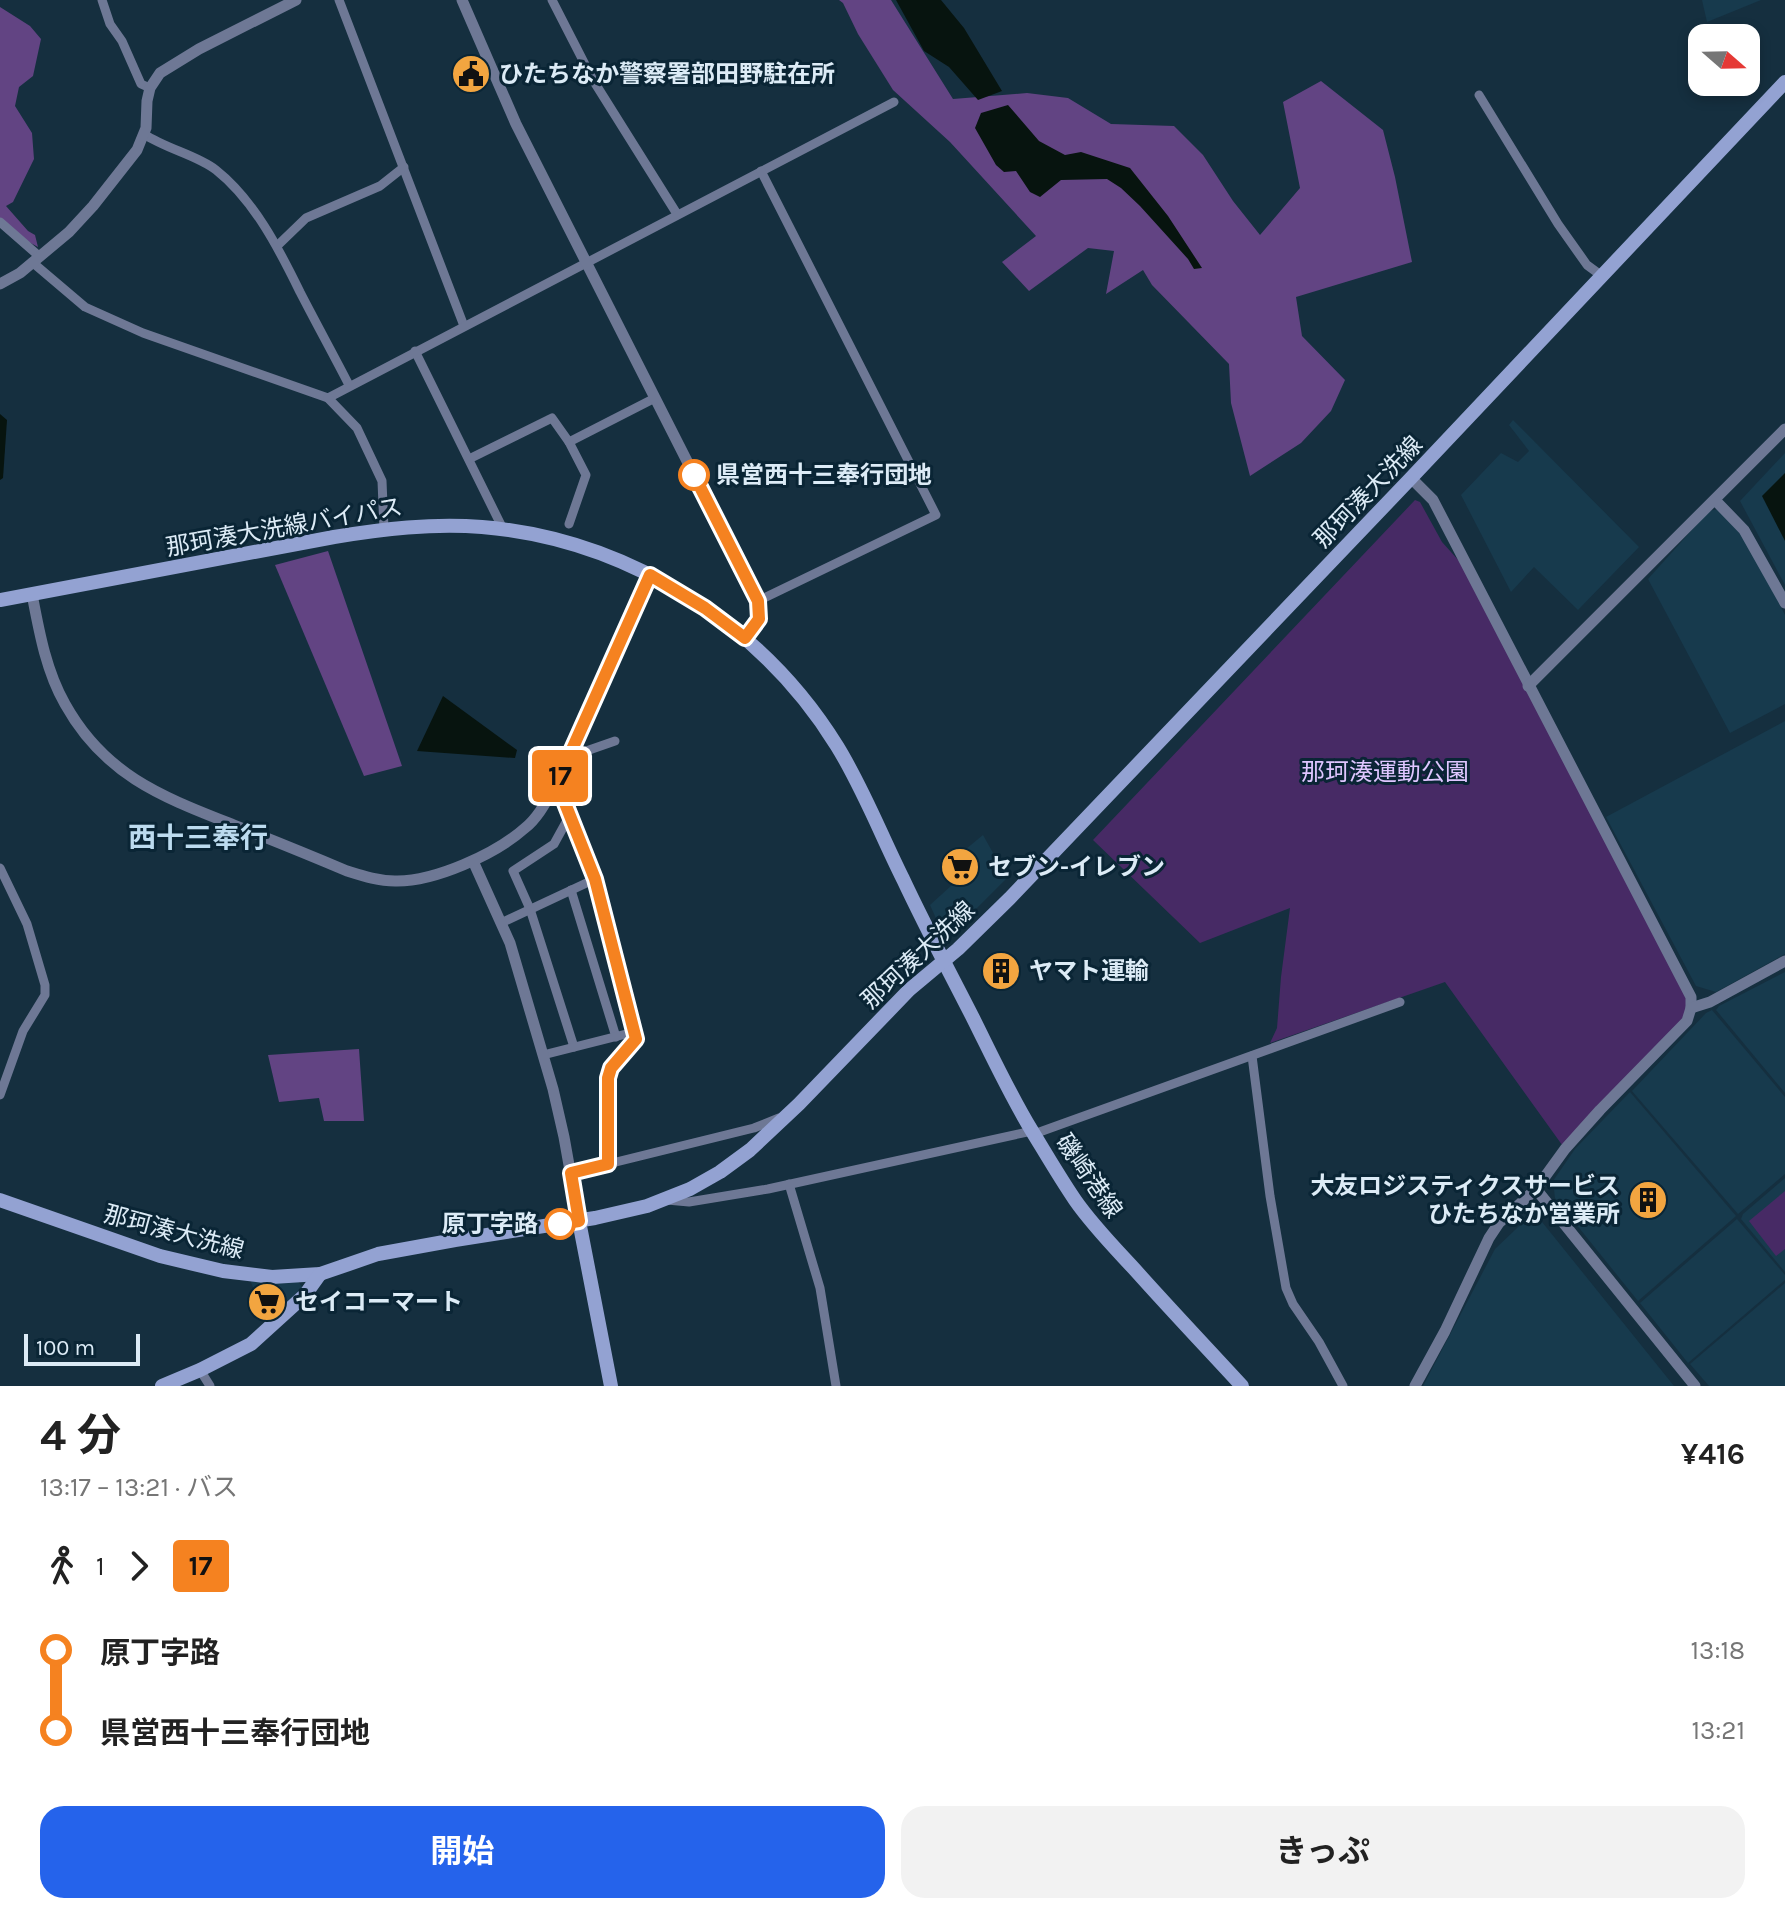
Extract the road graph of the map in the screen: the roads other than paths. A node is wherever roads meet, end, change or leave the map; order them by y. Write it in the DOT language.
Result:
graph roads {
  1 [pos="102,0"];
  2 [pos="296,0"];
  3 [pos="339,0"];
  4 [pos="462,0"];
  5 [pos="552,0"];
  6 [pos="1785,82"];
  7 [pos="150,88"];
  8 [pos="1479,95"];
  9 [pos="894,102"];
  10 [pos="144,134"];
  11 [pos="404,167"];
  12 [pos="761,171"];
  13 [pos="677,214"];
  14 [pos="0,222"];
  15 [pos="277,246"];
  16 [pos="36,260"];
  17 [pos="587,263"];
  18 [pos="1602,276"];
  19 [pos="0,284"];
  20 [pos="464,326"];
  21 [pos="415,351"];
  22 [pos="349,385"];
  23 [pos="328,398"];
  24 [pos="655,398"];
  25 [pos="1785,429"];
  26 [pos="569,442"];
  27 [pos="469,459"];
  28 [pos="1411,478"];
  29 [pos="1715,500"];
  30 [pos="569,524"];
  31 [pos="384,529"];
  32 [pos="503,529"];
  33 [pos="650,575"];
  34 [pos="32,594"];
  35 [pos="0,600"];
  36 [pos="758,601"];
  37 [pos="1785,603"];
  38 [pos="745,638"];
  39 [pos="1528,686"];
  40 [pos="615,741"];
  41 [pos="569,757"];
  42 [pos="557,783"];
  43 [pos="570,815"];
  44 [pos="473,861"];
  45 [pos="0,868"];
  46 [pos="595,879"];
  47 [pos="571,890"];
  48 [pos="530,909"];
  49 [pos="501,923"];
  50 [pos="943,961"];
  51 [pos="1785,961"];
  52 [pos="1400,1002"];
  53 [pos="1691,1008"];
  54 [pos="634,1032"];
  55 [pos="616,1037"];
  56 [pos="574,1047"];
  57 [pos="543,1055"];
  58 [pos="1252,1056"];
  59 [pos="0,1095"];
  60 [pos="788,1115"];
  61 [pos="1033,1132"];
  62 [pos="608,1164"];
  63 [pos="571,1173"];
  64 [pos="789,1184"];
  65 [pos="1536,1189"];
  66 [pos="0,1200"];
  67 [pos="665,1200"];
  68 [pos="579,1221"];
  69 [pos="320,1274"];
  70 [pos="200,1370"];
  71 [pos="162,1386"];
  72 [pos="210,1386"];
  73 [pos="611,1386"];
  74 [pos="836,1386"];
  75 [pos="1242,1386"];
  76 [pos="1343,1386"];
  77 [pos="1415,1386"];
  78 [pos="1695,1386"];
  1 -- 7 [label="street"];
  2 -- 7 [label="street"];
  3 -- 11 [label="street"];
  4 -- 17 [label="street"];
  5 -- 13 [label="street"];
  6 -- 18 [label="main road, 那珂湊大洗線"];
  7 -- 10 [label="street"];
  8 -- 18 [label="street"];
  9 -- 12 [label="street"];
  10 -- 15 [label="street"];
  10 -- 16 [label="street"];
  11 -- 15 [label="street"];
  11 -- 20 [label="street"];
  12 -- 13 [label="street"];
  12 -- 36 [label="street"];
  13 -- 17 [label="street"];
  14 -- 16 [label="street"];
  15 -- 22 [label="street"];
  16 -- 19 [label="street"];
  16 -- 23 [label="street"];
  17 -- 20 [label="street"];
  17 -- 24 [label="street"];
  18 -- 28 [label="main road, 那珂湊大洗線"];
  20 -- 21 [label="street"];
  21 -- 22 [label="street"];
  21 -- 27 [label="street"];
  22 -- 23 [label="street"];
  23 -- 31 [label="street"];
  24 -- 26 [label="street"];
  24 -- 36 [label="street"];
  25 -- 29 [label="street"];
  26 -- 27 [label="street"];
  26 -- 30 [label="street"];
  27 -- 32 [label="street"];
  28 -- 39 [label="street"];
  28 -- 50 [label="main road, 那珂湊大洗線"];
  29 -- 37 [label="street"];
  29 -- 39 [label="street"];
  31 -- 32 [label="main road, 那珂湊大洗線バイパス"];
  31 -- 34 [label="main road, 那珂湊大洗線バイパス"];
  32 -- 33 [label="main road, 那珂湊大洗線バイパス"];
  33 -- 38 [label="main road, 那珂湊大洗線バイパス"];
  33 -- 41 [label="street"];
  34 -- 35 [label="main road, 那珂湊大洗線バイパス"];
  34 -- 44 [label="street"];
  36 -- 38 [label="street"];
  38 -- 50 [label="main road, 那珂湊大洗線バイパス"];
  39 -- 53 [label="street"];
  40 -- 41 [label="street"];
  41 -- 42 [label="street"];
  42 -- 43 [label="street"];
  42 -- 44 [label="street"];
  43 -- 46 [label="street"];
  43 -- 48 [label="street"];
  44 -- 49 [label="street"];
  45 -- 59 [label="street"];
  46 -- 47 [label="street"];
  46 -- 54 [label="street"];
  47 -- 48 [label="street"];
  47 -- 55 [label="street"];
  48 -- 49 [label="street"];
  48 -- 56 [label="street"];
  49 -- 57 [label="street"];
  50 -- 60 [label="main road, 那珂湊大洗線"];
  50 -- 61 [label="main road, 磯崎港線"];
  51 -- 53 [label="street"];
  52 -- 58 [label="street"];
  53 -- 65 [label="street"];
  54 -- 55 [label="street"];
  54 -- 62 [label="street"];
  55 -- 56 [label="street"];
  56 -- 57 [label="street"];
  57 -- 63 [label="street"];
  58 -- 61 [label="street"];
  58 -- 76 [label="street"];
  60 -- 62 [label="street"];
  60 -- 67 [label="main road, 那珂湊大洗線"];
  61 -- 64 [label="street"];
  61 -- 75 [label="main road, 磯崎港線"];
  62 -- 63 [label="street"];
  63 -- 68 [label="street"];
  64 -- 67 [label="street"];
  64 -- 74 [label="street"];
  65 -- 77 [label="street"];
  65 -- 78 [label="street"];
  66 -- 69 [label="main road, 那珂湊大洗線"];
  67 -- 68 [label="main road, 那珂湊大洗線"];
  68 -- 69 [label="main road, 那珂湊大洗線"];
  68 -- 73 [label="main road"];
  69 -- 70 [label="main road"];
  70 -- 71 [label="main road"];
  70 -- 72 [label="street"];
}
